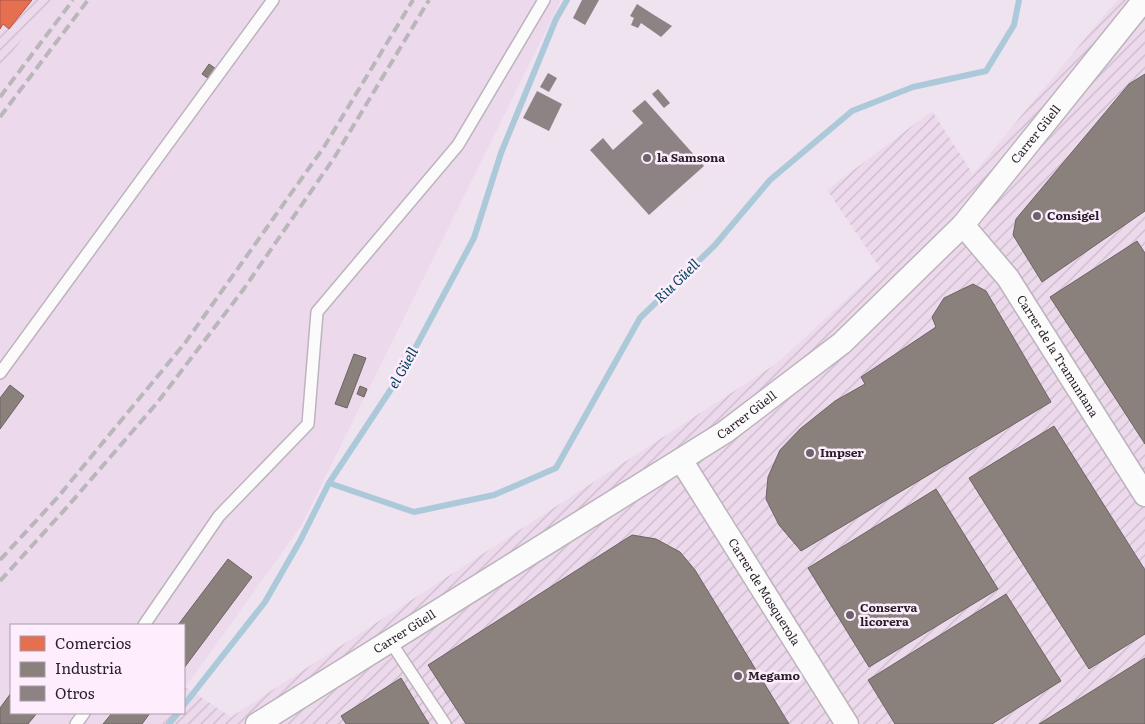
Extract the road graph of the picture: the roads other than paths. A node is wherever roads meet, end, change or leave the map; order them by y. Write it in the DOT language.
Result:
graph roads {
  1 [pos="273,0"];
  2 [pos="544,0"];
  3 [pos="1144,0"];
  4 [pos="962,225"];
  5 [pos="0,373"];
  6 [pos="680,460"];
  7 [pos="1145,495"];
  8 [pos="145,624"];
  9 [pos="390,641"];
  10 [pos="257,724"];
  11 [pos="445,724"];
  12 [pos="846,724"];
  1 -- 5 [label="lane"];
  2 -- 8 [label="lane"];
  3 -- 4 [label="street, Carrer Güell"];
  4 -- 6 [label="street, Carrer Güell"];
  4 -- 7 [label="street, Carrer de la Tramuntana"];
  6 -- 9 [label="street, Carrer Güell"];
  6 -- 12 [label="street, Carrer de Mosquerola"];
  9 -- 10 [label="street, Carrer Güell"];
  9 -- 11 [label="lane"];
}
